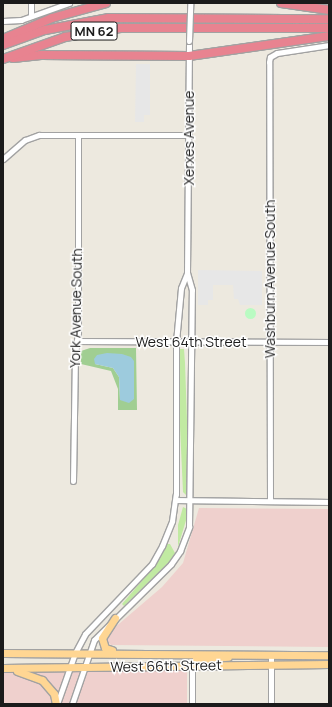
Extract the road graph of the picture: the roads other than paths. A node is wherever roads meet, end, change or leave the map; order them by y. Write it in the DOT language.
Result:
graph roads {
  1 [pos="31,3"];
  2 [pos="69,3"];
  3 [pos="106,3"];
  4 [pos="190,3"];
  5 [pos="281,3"];
  6 [pos="329,10"];
  7 [pos="31,16"];
  8 [pos="329,19"];
  9 [pos="3,21"];
  10 [pos="329,28"];
  11 [pos="329,36"];
  12 [pos="3,40"];
  13 [pos="3,45"];
  14 [pos="329,45"];
  15 [pos="189,56"];
  16 [pos="3,59"];
  17 [pos="78,134"];
  18 [pos="189,135"];
  19 [pos="3,159"];
  20 [pos="187,273"];
  21 [pos="76,341"];
  22 [pos="176,342"];
  23 [pos="191,342"];
  24 [pos="270,342"];
  25 [pos="329,342"];
  26 [pos="73,481"];
  27 [pos="176,500"];
  28 [pos="191,500"];
  29 [pos="270,501"];
  30 [pos="329,502"];
  31 [pos="116,618"];
  32 [pos="3,653"];
  33 [pos="74,653"];
  34 [pos="88,653"];
  35 [pos="146,653"];
  36 [pos="238,654"];
  37 [pos="271,655"];
  38 [pos="329,655"];
  39 [pos="271,663"];
  40 [pos="329,664"];
  41 [pos="192,665"];
  42 [pos="69,667"];
  43 [pos="83,667"];
  44 [pos="5,668"];
  45 [pos="57,704"];
  46 [pos="72,704"];
  47 [pos="192,704"];
  48 [pos="272,704"];
  1 -- 7 [label="street"];
  2 -- 7 [label="street"];
  3 -- 12 [label="highway"];
  4 -- 15 [label="street, Xerxes Avenue, bridge"];
  5 -- 6 [label="highway"];
  7 -- 9 [label="street"];
  8 -- 13 [label="highway, MN 62"];
  10 -- 16 [label="highway, MN 62"];
  11 -- 15 [label="highway"];
  14 -- 24 [label="street, Washburn Avenue South"];
  15 -- 16 [label="highway"];
  15 -- 18 [label="street, Xerxes Avenue"];
  17 -- 18 [label="street"];
  17 -- 19 [label="street"];
  17 -- 21 [label="street, York Avenue South"];
  18 -- 20 [label="street, Xerxes Avenue"];
  20 -- 22 [label="street, Xerxes Avenue"];
  20 -- 23 [label="street, Xerxes Avenue"];
  21 -- 22 [label="street, West 64th Street"];
  21 -- 26 [label="street, York Avenue South"];
  22 -- 23 [label="street, West 64th Street"];
  22 -- 27 [label="street, Xerxes Avenue"];
  23 -- 24 [label="street, West 64th Street"];
  23 -- 28 [label="street, Xerxes Avenue"];
  24 -- 25 [label="street, West 64th Street"];
  24 -- 29 [label="street, Washburn Avenue South"];
  27 -- 28 [label="street"];
  27 -- 33 [label="street"];
  28 -- 29 [label="street"];
  28 -- 31 [label="street"];
  29 -- 30 [label="street"];
  31 -- 34 [label="street"];
  31 -- 35 [label="main road"];
  32 -- 33 [label="main road, West 66th Street"];
  33 -- 34 [label="main road, West 66th Street"];
  33 -- 42 [label="street"];
  34 -- 35 [label="main road, West 66th Street"];
  34 -- 43 [label="street"];
  35 -- 36 [label="main road, West 66th Street"];
  36 -- 37 [label="main road, West 66th Street"];
  36 -- 41 [label="main road"];
  37 -- 38 [label="main road, West 66th Street"];
  37 -- 39 [label="street"];
  39 -- 40 [label="main road, West 66th Street"];
  39 -- 41 [label="main road, West 66th Street"];
  39 -- 48 [label="street"];
  41 -- 43 [label="main road, West 66th Street"];
  41 -- 47 [label="street"];
  42 -- 43 [label="main road, West 66th Street"];
  42 -- 44 [label="main road, West 66th Street"];
  42 -- 45 [label="street"];
  43 -- 46 [label="street"];
  44 -- 45 [label="main road"];
}
